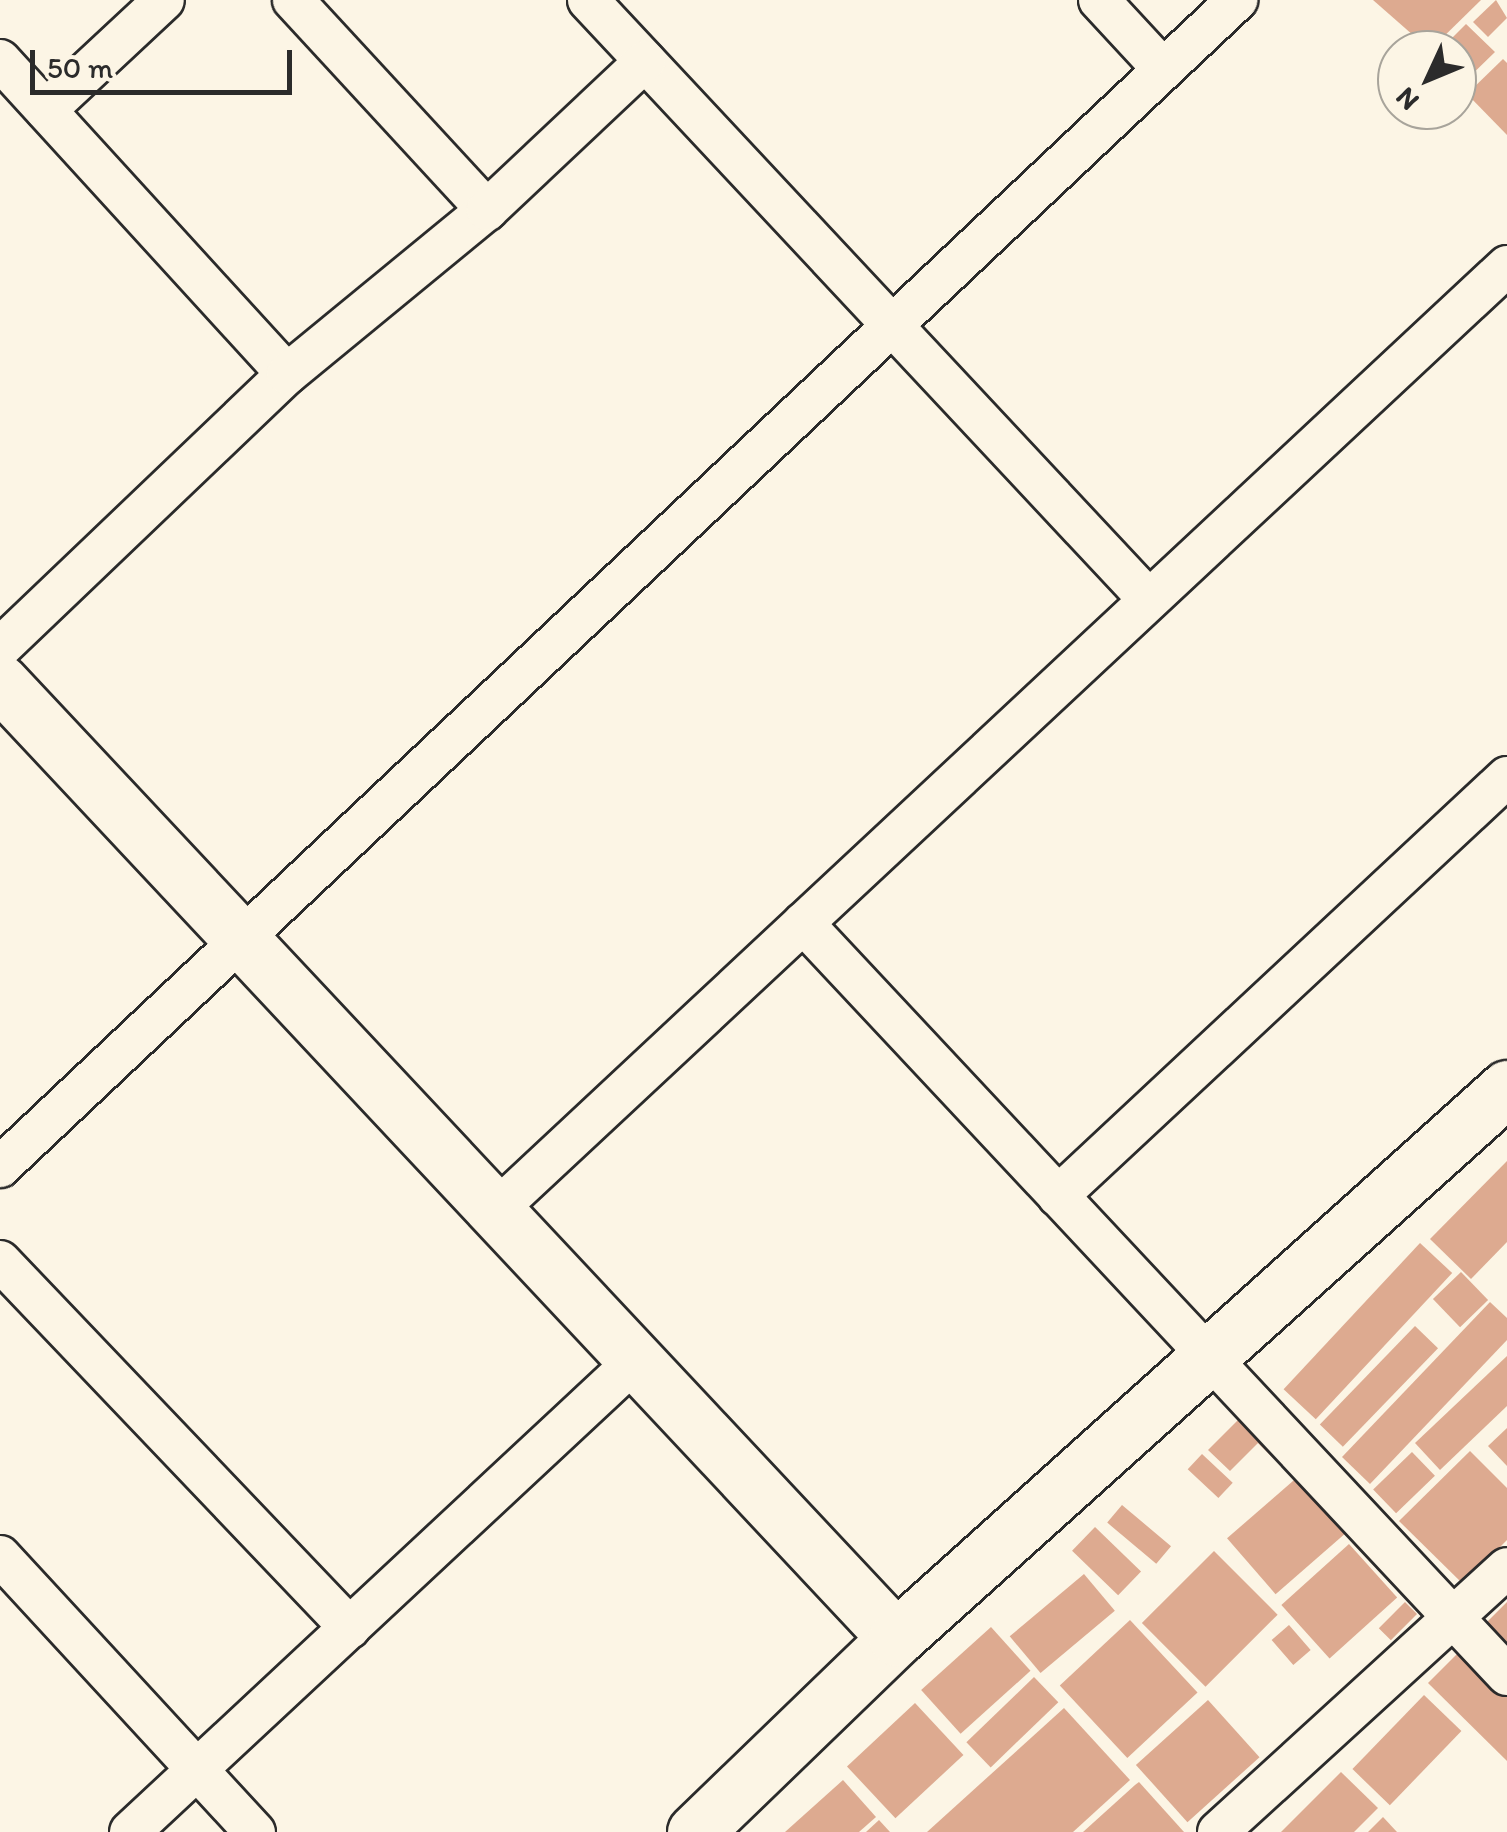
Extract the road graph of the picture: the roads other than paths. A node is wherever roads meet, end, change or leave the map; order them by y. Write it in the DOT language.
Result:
graph roads {
  1 [pos="164,0"];
  2 [pos="293,0"];
  3 [pos="588,0"];
  4 [pos="1099,0"];
  5 [pos="1238,0"];
  6 [pos="0,60"];
  7 [pos="645,61"];
  8 [pos="1164,69"];
  9 [pos="46,110"];
  10 [pos="487,210"];
  11 [pos="1507,266"];
  12 [pos="896,328"];
  13 [pos="288,374"];
  14 [pos="1150,600"];
  15 [pos="0,648"];
  16 [pos="0,682"];
  17 [pos="1507,777"];
  18 [pos="803,923"];
  19 [pos="241,941"];
  20 [pos="1507,1088"];
  21 [pos="0,1167"];
  22 [pos="1058,1196"];
  23 [pos="494,1212"];
  24 [pos="0,1262"];
  25 [pos="1211,1356"];
  26 [pos="635,1361"];
  27 [pos="0,1556"];
  28 [pos="1507,1568"];
  29 [pos="1455,1619"];
  30 [pos="350,1628"];
  31 [pos="896,1638"];
  32 [pos="1507,1675"];
  33 [pos="196,1771"];
  34 [pos="130,1832"];
  35 [pos="255,1832"];
  36 [pos="695,1832"];
  37 [pos="1218,1832"];
  1 -- 9 [label="street"];
  2 -- 10 [label="street"];
  3 -- 7 [label="street"];
  4 -- 8 [label="street"];
  5 -- 8 [label="street"];
  6 -- 9 [label="street"];
  7 -- 10 [label="street"];
  7 -- 12 [label="street"];
  8 -- 12 [label="street"];
  9 -- 13 [label="street"];
  10 -- 13 [label="street"];
  11 -- 14 [label="street"];
  12 -- 14 [label="street"];
  12 -- 19 [label="street"];
  13 -- 15 [label="street"];
  14 -- 18 [label="street"];
  16 -- 19 [label="street"];
  17 -- 22 [label="street"];
  18 -- 22 [label="street"];
  18 -- 23 [label="street"];
  19 -- 21 [label="street"];
  19 -- 23 [label="street"];
  20 -- 25 [label="street"];
  22 -- 25 [label="street"];
  23 -- 26 [label="street"];
  24 -- 30 [label="street"];
  25 -- 29 [label="street"];
  25 -- 31 [label="street"];
  26 -- 30 [label="street"];
  26 -- 31 [label="street"];
  27 -- 33 [label="street"];
  28 -- 29 [label="street"];
  29 -- 32 [label="street"];
  29 -- 37 [label="street"];
  30 -- 33 [label="street"];
  31 -- 36 [label="street"];
  33 -- 34 [label="street"];
  33 -- 35 [label="street"];
}
